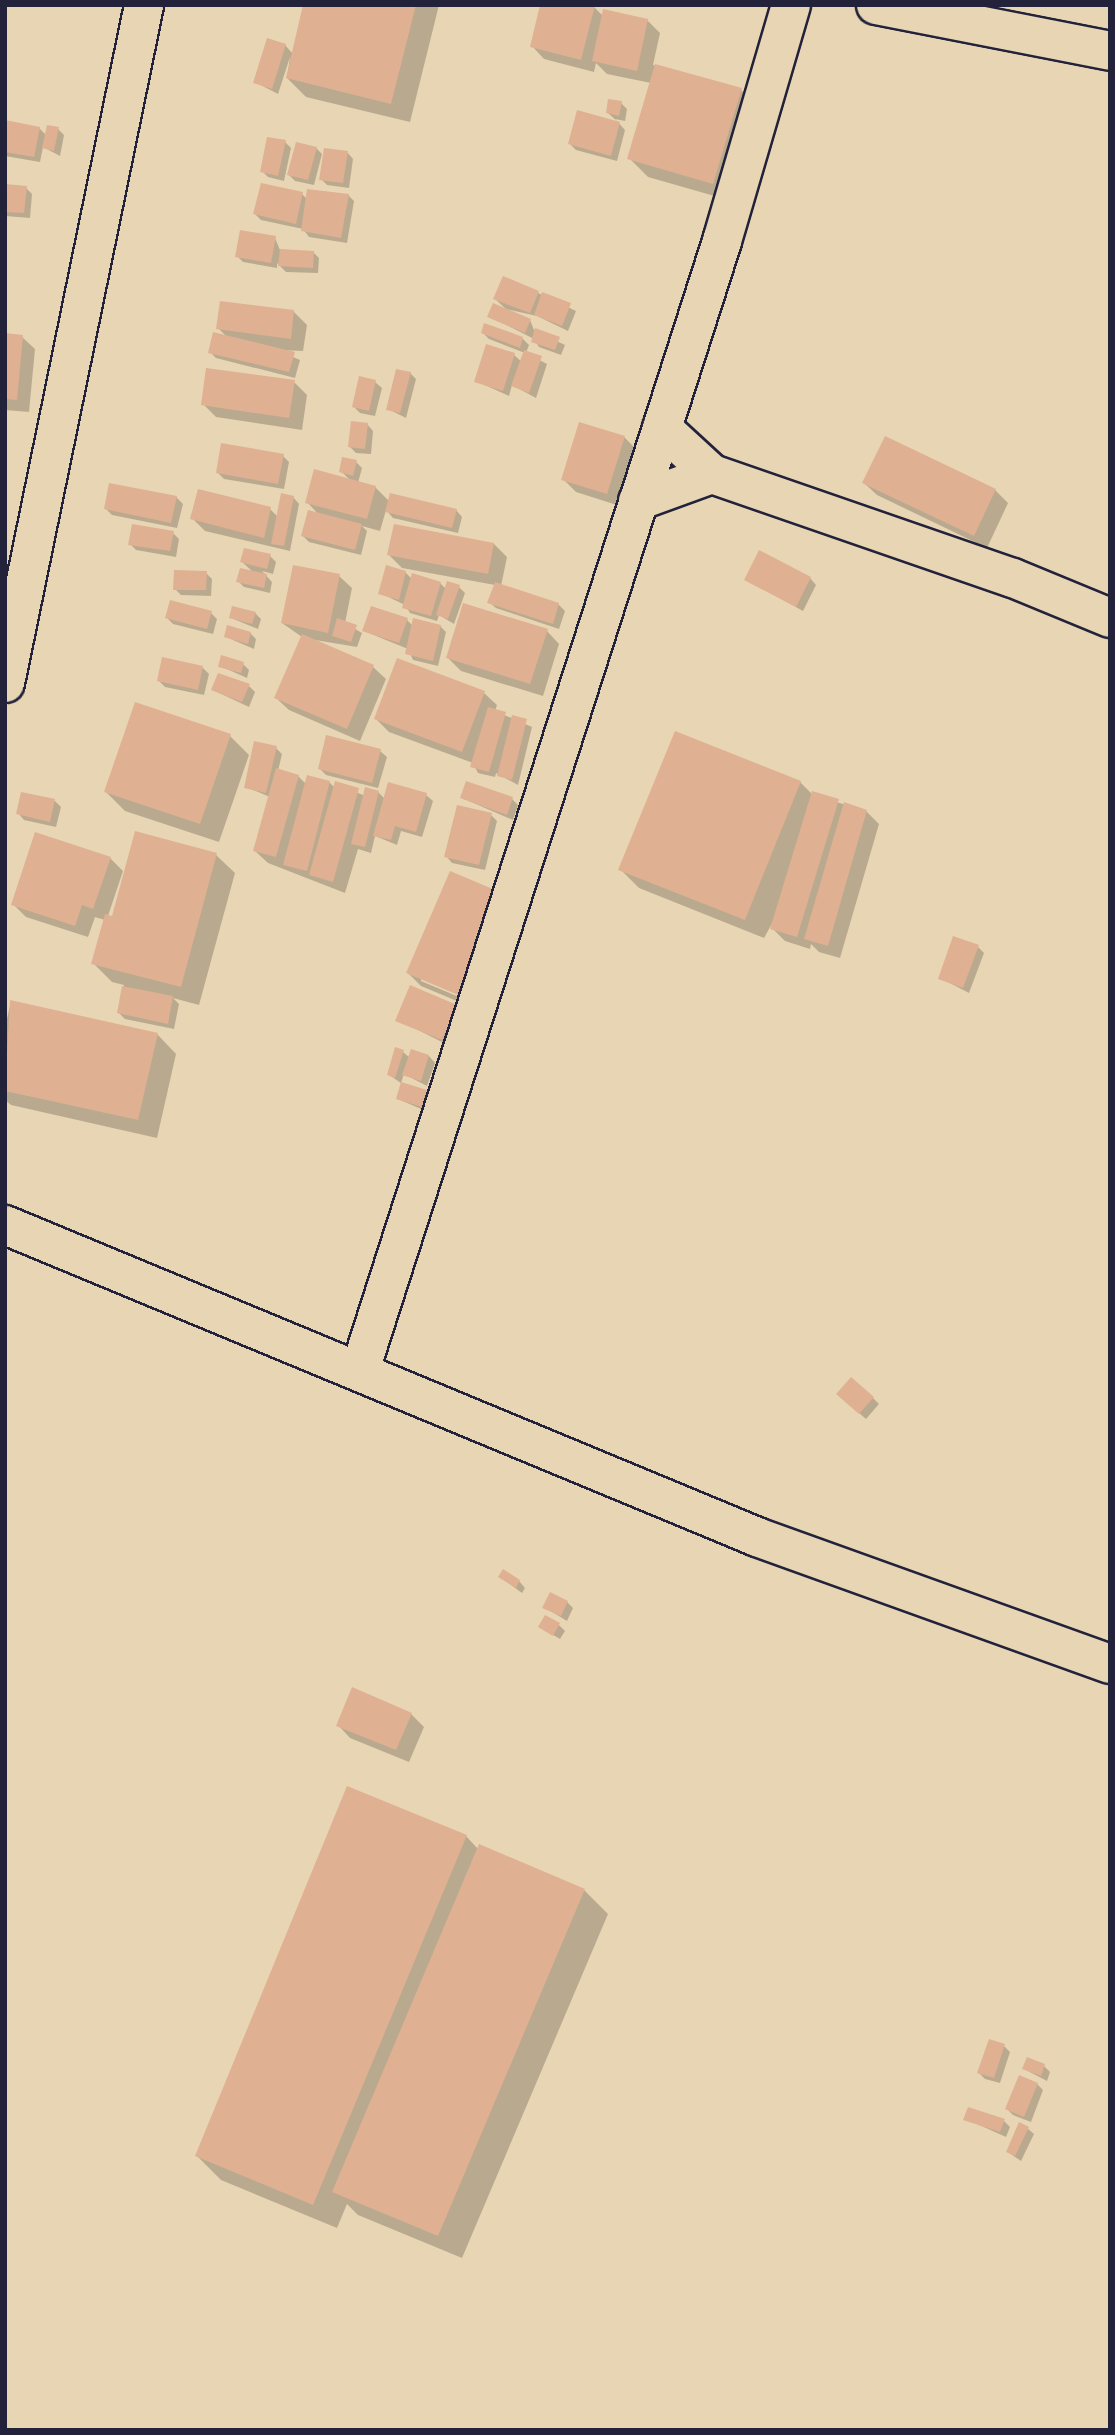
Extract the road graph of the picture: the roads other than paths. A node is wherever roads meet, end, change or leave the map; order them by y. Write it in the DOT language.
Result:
graph roads {
  1 [pos="145,5"];
  2 [pos="792,5"];
  3 [pos="876,5"];
  4 [pos="1110,51"];
  5 [pos="662,428"];
  6 [pos="712,474"];
  7 [pos="638,501"];
  8 [pos="1110,618"];
  9 [pos="5,683"];
  10 [pos="5,1225"];
  11 [pos="360,1370"];
  12 [pos="1110,1664"];
  1 -- 9 [label="street"];
  2 -- 5 [label="street"];
  3 -- 4 [label="street"];
  5 -- 6 [label="street"];
  5 -- 7 [label="street"];
  6 -- 7 [label="street"];
  6 -- 8 [label="street"];
  7 -- 11 [label="street"];
  10 -- 11 [label="street"];
  11 -- 12 [label="street"];
}
